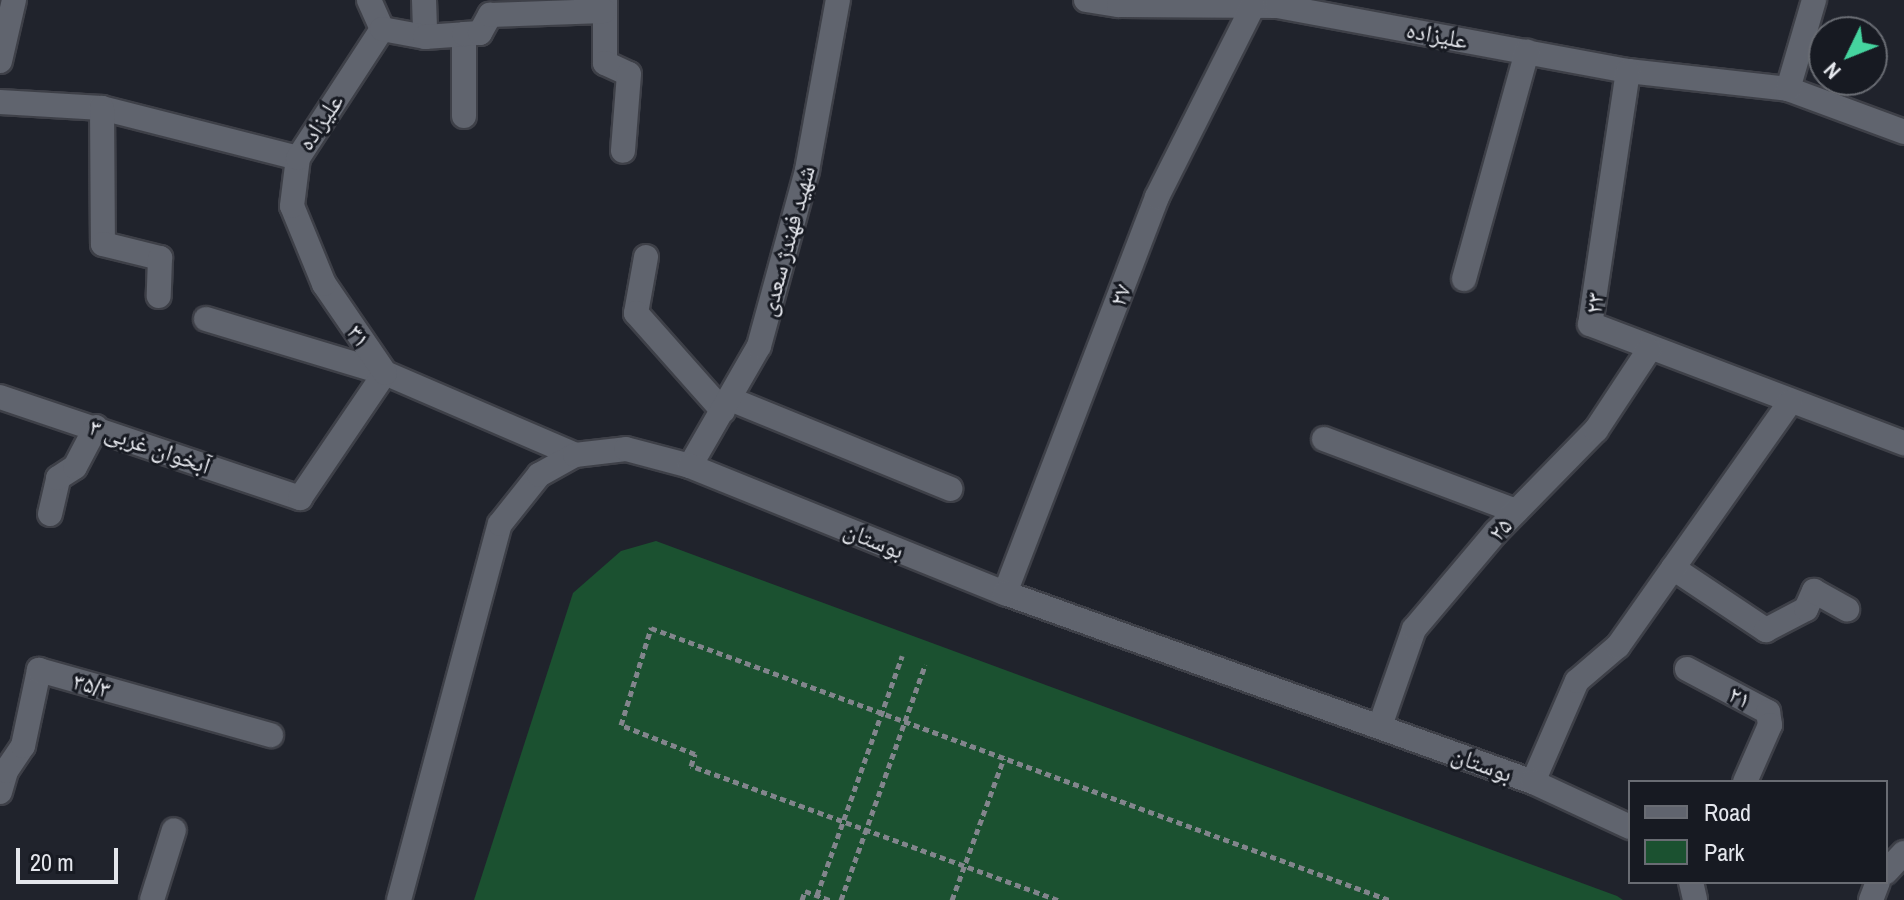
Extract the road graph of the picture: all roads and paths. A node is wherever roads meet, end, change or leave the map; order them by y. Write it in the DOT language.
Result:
graph roads {
  1 [pos="14,0"];
  2 [pos="369,0"];
  3 [pos="424,0"];
  4 [pos="838,0"];
  5 [pos="1086,0"];
  6 [pos="1814,0"];
  7 [pos="1119,3"];
  8 [pos="604,5"];
  9 [pos="1253,6"];
  10 [pos="382,29"];
  11 [pos="464,34"];
  12 [pos="425,37"];
  13 [pos="1527,52"];
  14 [pos="0,61"];
  15 [pos="1628,71"];
  16 [pos="1788,89"];
  17 [pos="0,102"];
  18 [pos="102,108"];
  19 [pos="464,116"];
  20 [pos="1904,132"];
  21 [pos="623,151"];
  22 [pos="298,158"];
  23 [pos="646,257"];
  24 [pos="1464,279"];
  25 [pos="159,296"];
  26 [pos="206,319"];
  27 [pos="1649,350"];
  28 [pos="385,373"];
  29 [pos="0,397"];
  30 [pos="1790,402"];
  31 [pos="726,405"];
  32 [pos="96,427"];
  33 [pos="1324,439"];
  34 [pos="1904,443"];
  35 [pos="575,455"];
  36 [pos="690,466"];
  37 [pos="950,489"];
  38 [pos="300,498"];
  39 [pos="1516,511"];
  40 [pos="50,514"];
  41 [pos="1673,568"];
  42 [pos="1005,593"];
  43 [pos="1847,609"];
  44 [pos="902,656"];
  45 [pos="925,665"];
  46 [pos="1687,669"];
  47 [pos="882,713"];
  48 [pos="905,721"];
  49 [pos="1380,726"];
  50 [pos="271,735"];
  51 [pos="1004,758"];
  52 [pos="1746,780"];
  53 [pos="1533,782"];
  54 [pos="0,792"];
  55 [pos="843,822"];
  56 [pos="1628,826"];
  57 [pos="174,830"];
  58 [pos="866,830"];
  59 [pos="1904,853"];
  60 [pos="964,866"];
  61 [pos="1888,870"];
  62 [pos="817,895"];
  63 [pos="152,900"];
  64 [pos="399,900"];
  65 [pos="802,900"];
  66 [pos="830,900"];
  67 [pos="841,900"];
  68 [pos="952,900"];
  69 [pos="1058,900"];
  70 [pos="1389,900"];
  1 -- 14 [label="street"];
  2 -- 10 [label="street"];
  3 -- 12 [label="street"];
  4 -- 31 [label="street, شهید فهندژ سعدی"];
  5 -- 7 [label="street, علیزاده"];
  6 -- 16 [label="street"];
  7 -- 9 [label="street, علیزاده"];
  8 -- 11 [label="street"];
  8 -- 21 [label="street"];
  9 -- 13 [label="street, علیزاده"];
  9 -- 42 [label="street, ۲۷"];
  10 -- 12 [label="street"];
  10 -- 22 [label="street, علیزاده"];
  11 -- 12 [label="street"];
  11 -- 19 [label="street"];
  13 -- 15 [label="street, علیزاده"];
  13 -- 24 [label="street"];
  15 -- 16 [label="street, علیزاده"];
  15 -- 27 [label="street, ۲۳"];
  16 -- 20 [label="street, علیزاده"];
  17 -- 18 [label="street, علیزاده"];
  18 -- 22 [label="street, علیزاده"];
  18 -- 25 [label="street"];
  22 -- 28 [label="street, ۳۱"];
  23 -- 31 [label="street"];
  26 -- 28 [label="street"];
  27 -- 30 [label="street, ۲۳"];
  27 -- 39 [label="street, ۲۵"];
  28 -- 35 [label="street"];
  28 -- 38 [label="street, ۳۱"];
  29 -- 32 [label="street, آبخوان غربی ۳"];
  30 -- 34 [label="street, ۲۳"];
  30 -- 41 [label="street"];
  31 -- 36 [label="street, شهید فهندژ سعدی"];
  31 -- 37 [label="street"];
  32 -- 38 [label="street, آبخوان غربی ۳"];
  32 -- 40 [label="street"];
  33 -- 39 [label="street"];
  35 -- 36 [label="street, بوستان"];
  35 -- 64 [label="street, بوستان"];
  36 -- 42 [label="street, بوستان"];
  39 -- 49 [label="street, ۲۵"];
  41 -- 43 [label="street"];
  41 -- 53 [label="street"];
  42 -- 49 [label="street, بوستان"];
  44 -- 47 [label="path"];
  45 -- 48 [label="path"];
  46 -- 52 [label="street, ۲۱"];
  47 -- 48 [label="path"];
  47 -- 55 [label="path"];
  47 -- 55 [label="path"];
  48 -- 51 [label="path"];
  48 -- 58 [label="path"];
  49 -- 53 [label="street, بوستان"];
  50 -- 54 [label="street, ۳۵/۳"];
  51 -- 60 [label="path"];
  51 -- 70 [label="path"];
  53 -- 56 [label="street, بوستان"];
  55 -- 58 [label="path"];
  55 -- 62 [label="path"];
  57 -- 63 [label="street"];
  58 -- 60 [label="path"];
  58 -- 67 [label="path"];
  59 -- 61 [label="street"];
  60 -- 68 [label="path"];
  60 -- 69 [label="path"];
  62 -- 65 [label="path"];
  62 -- 66 [label="path"];
}
